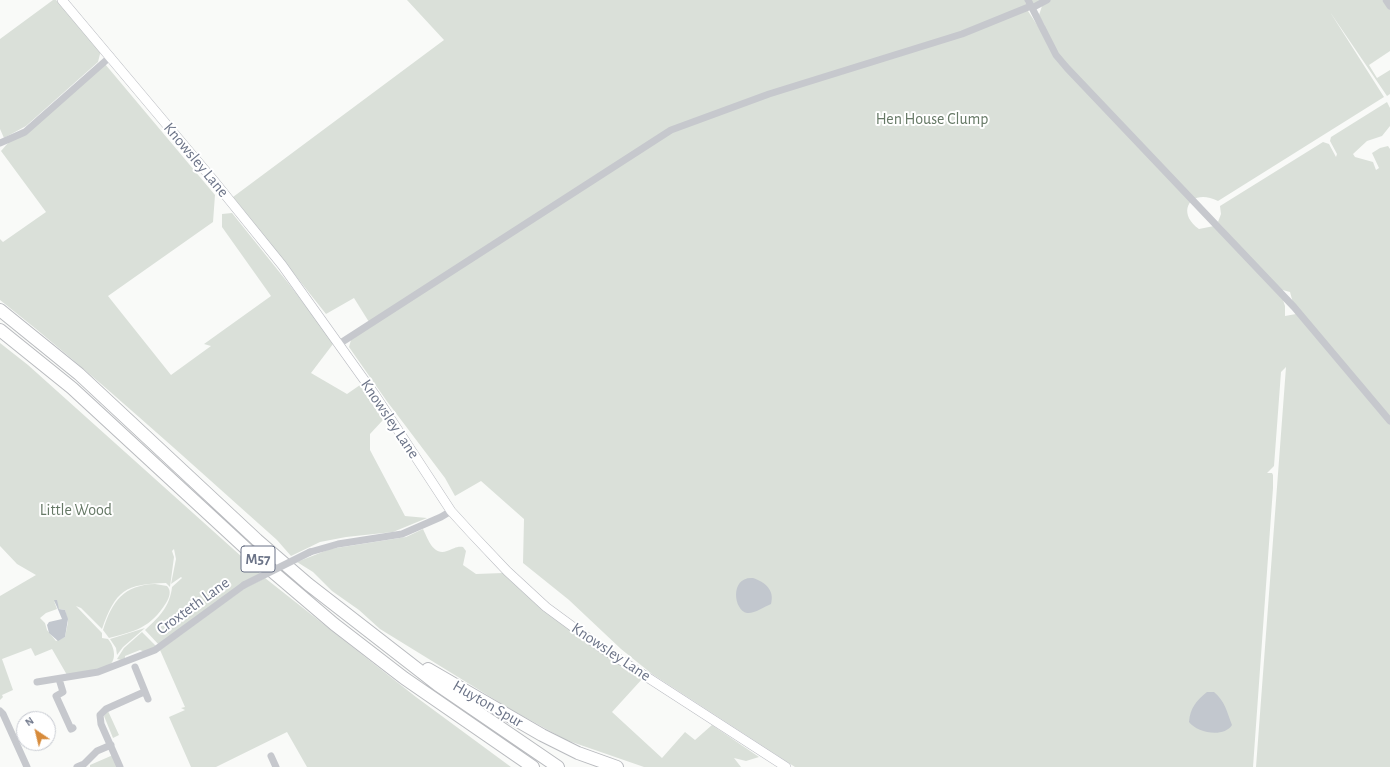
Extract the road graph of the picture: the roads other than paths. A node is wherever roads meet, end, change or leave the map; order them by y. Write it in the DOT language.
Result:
graph roads {
  1 [pos="62,0"];
  2 [pos="1047,0"];
  3 [pos="1386,0"];
  4 [pos="1030,5"];
  5 [pos="1390,6"];
  6 [pos="111,56"];
  7 [pos="1,144"];
  8 [pos="0,310"];
  9 [pos="0,330"];
  10 [pos="339,344"];
  11 [pos="1390,420"];
  12 [pos="451,511"];
  13 [pos="364,629"];
  14 [pos="135,667"];
  15 [pos="59,679"];
  16 [pos="37,682"];
  17 [pos="144,692"];
  18 [pos="148,699"];
  19 [pos="0,711"];
  20 [pos="73,728"];
  21 [pos="111,745"];
  22 [pos="271,756"];
  23 [pos="27,767"];
  24 [pos="77,767"];
  25 [pos="120,767"];
  26 [pos="275,767"];
  27 [pos="533,767"];
  28 [pos="558,767"];
  29 [pos="617,767"];
  30 [pos="786,767"];
  1 -- 6 [label="main road, Knowsley Lane"];
  2 -- 4 [label="street"];
  3 -- 5 [label="street"];
  4 -- 10 [label="street"];
  4 -- 11 [label="street"];
  6 -- 7 [label="street"];
  6 -- 10 [label="main road, Knowsley Lane"];
  8 -- 13 [label="highway, M57"];
  9 -- 27 [label="highway, M57"];
  10 -- 12 [label="main road, Knowsley Lane"];
  12 -- 15 [label="street, Croxteth Lane, bridge"];
  12 -- 30 [label="main road, Knowsley Lane"];
  13 -- 28 [label="highway, M57"];
  13 -- 29 [label="highway, Huyton Spur / M57"];
  14 -- 17 [label="street"];
  15 -- 16 [label="street, Croxteth Lane"];
  15 -- 20 [label="street"];
  17 -- 18 [label="street"];
  17 -- 21 [label="street"];
  19 -- 23 [label="street"];
  21 -- 24 [label="street"];
  21 -- 25 [label="street"];
  22 -- 26 [label="street"];
}
